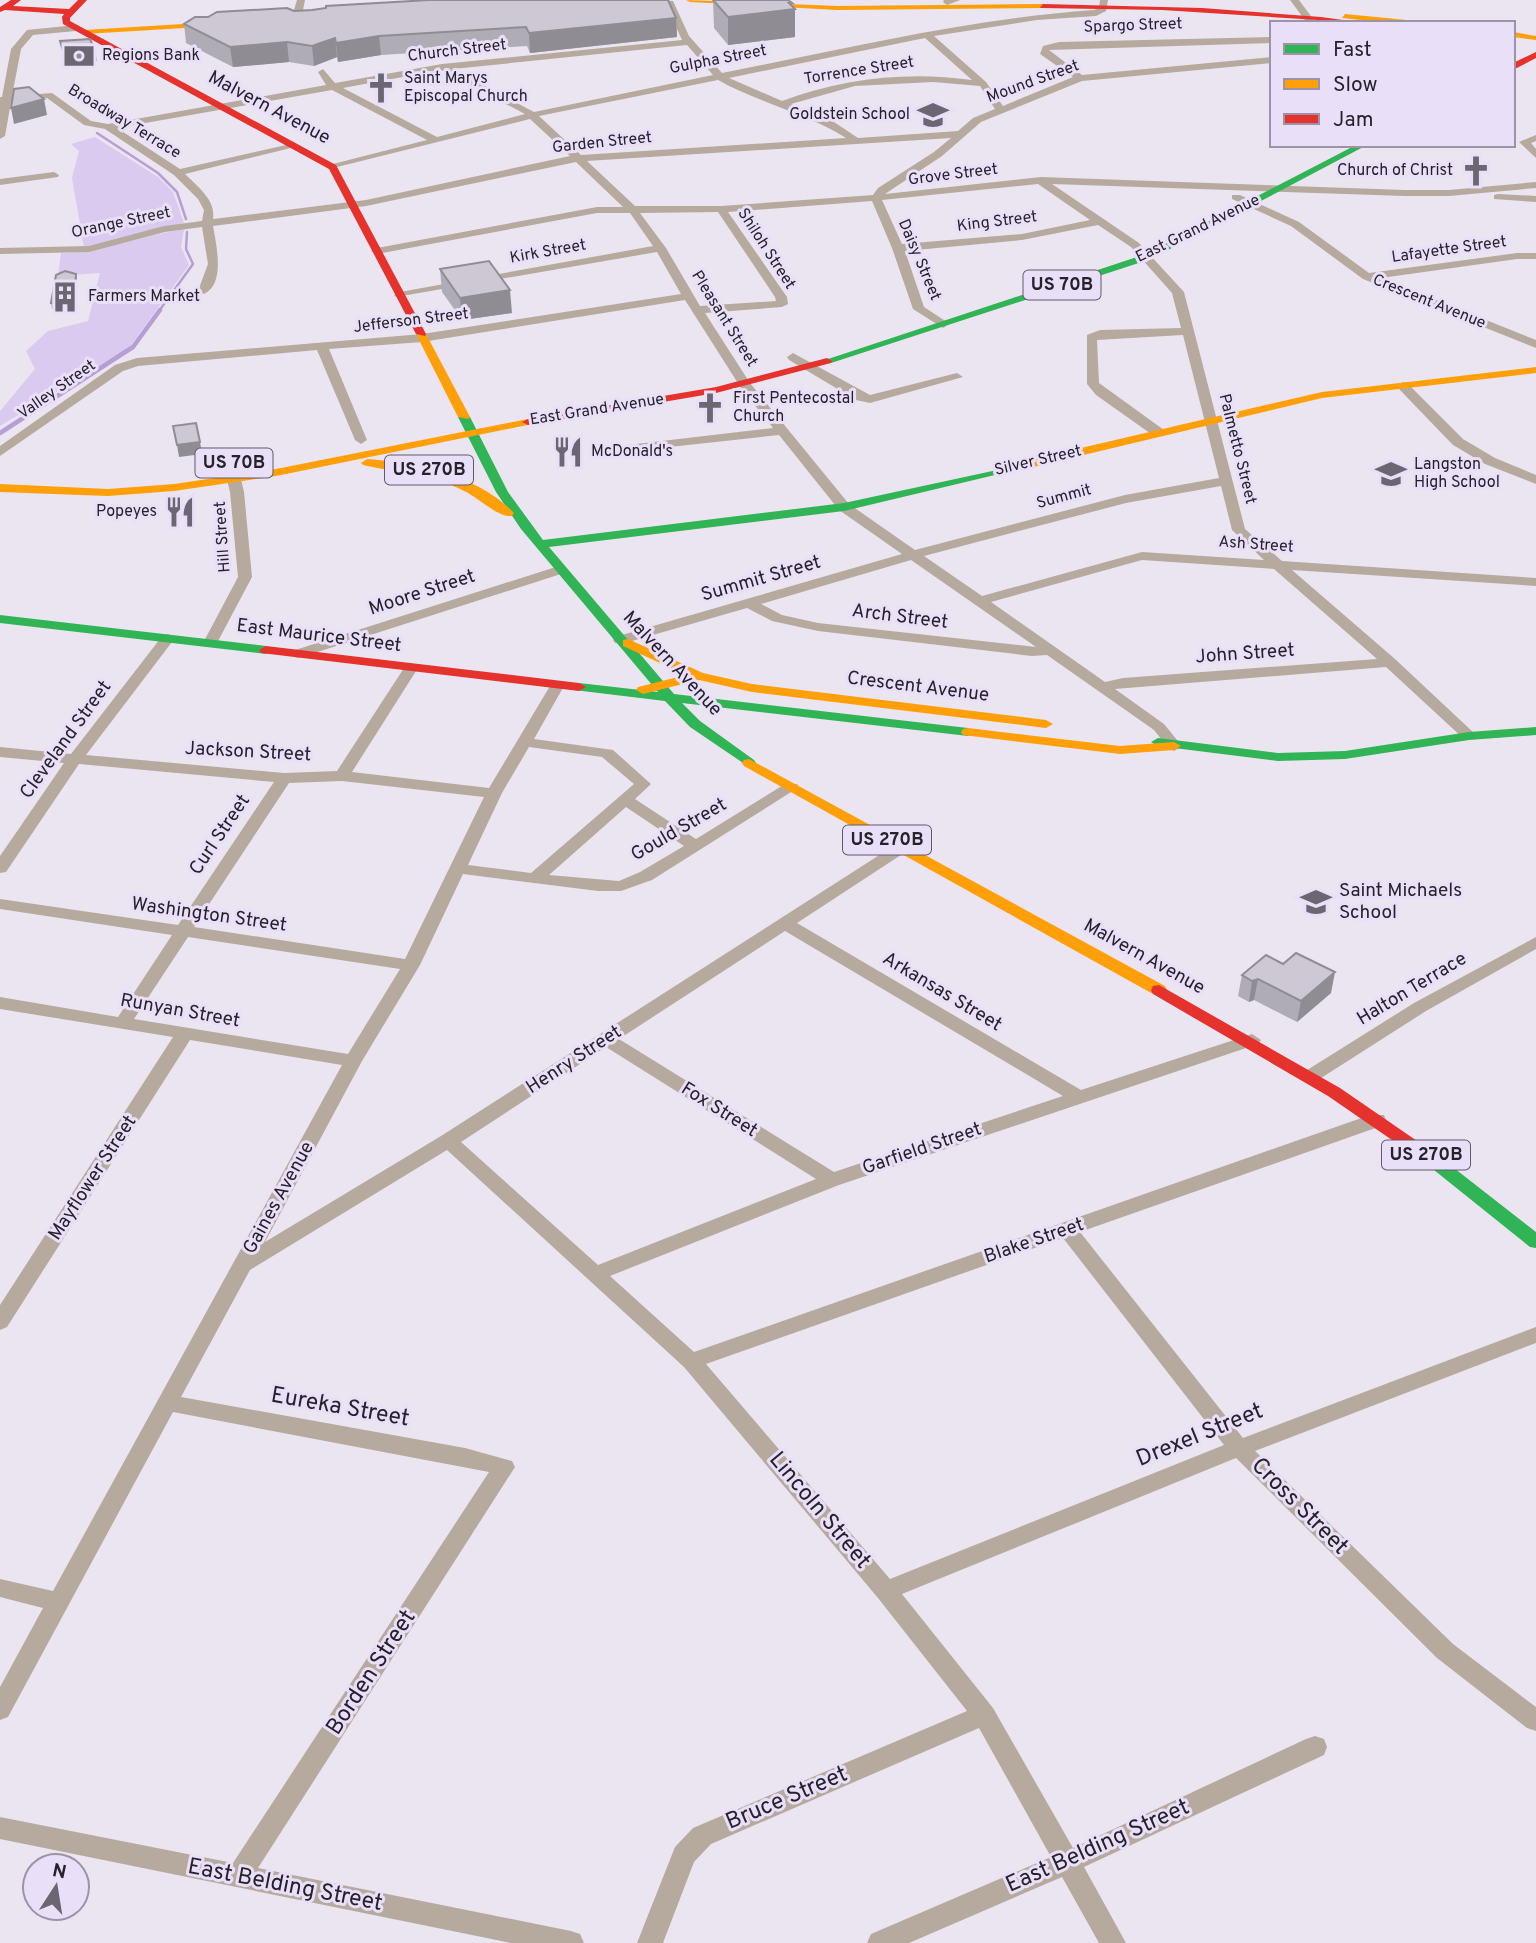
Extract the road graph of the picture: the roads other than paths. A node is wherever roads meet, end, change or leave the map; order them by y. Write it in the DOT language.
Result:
graph roads {
  1 [pos="83,0"];
  2 [pos="660,0"];
  3 [pos="690,0"];
  4 [pos="760,0"];
  5 [pos="993,0"];
  6 [pos="1140,0"];
  7 [pos="952,1"];
  8 [pos="1104,2"];
  9 [pos="795,3"];
  10 [pos="905,4"];
  11 [pos="8,6"];
  12 [pos="70,12"];
  13 [pos="1304,13"];
  14 [pos="292,14"];
  15 [pos="315,16"];
  16 [pos="229,21"];
  17 [pos="1349,21"];
  18 [pos="1395,21"];
  19 [pos="79,30"];
  20 [pos="927,35"];
  21 [pos="1270,40"];
  22 [pos="688,42"];
  23 [pos="1526,44"];
  24 [pos="1270,60"];
  25 [pos="1515,63"];
  26 [pos="442,68"];
  27 [pos="323,72"];
  28 [pos="719,76"];
  29 [pos="1080,78"];
  30 [pos="983,83"];
  31 [pos="332,86"];
  32 [pos="4,99"];
  33 [pos="782,104"];
  34 [pos="221,107"];
  35 [pos="1000,109"];
  36 [pos="532,114"];
  37 [pos="108,127"];
  38 [pos="962,134"];
  39 [pos="0,136"];
  40 [pos="1536,138"];
  41 [pos="435,140"];
  42 [pos="855,141"];
  43 [pos="291,145"];
  44 [pos="1325,147"];
  45 [pos="1359,147"];
  46 [pos="1536,155"];
  47 [pos="581,158"];
  48 [pos="333,167"];
  49 [pos="178,173"];
  50 [pos="54,175"];
  51 [pos="1041,180"];
  52 [pos="0,182"];
  53 [pos="1536,185"];
  54 [pos="1281,188"];
  55 [pos="1239,192"];
  56 [pos="1449,192"];
  57 [pos="1536,199"];
  58 [pos="876,200"];
  59 [pos="1259,200"];
  60 [pos="353,205"];
  61 [pos="721,209"];
  62 [pos="634,210"];
  63 [pos="1292,217"];
  64 [pos="1099,221"];
  65 [pos="207,223"];
  66 [pos="1147,238"];
  67 [pos="660,248"];
  68 [pos="898,248"];
  69 [pos="0,251"];
  70 [pos="377,251"];
  71 [pos="1536,256"];
  72 [pos="1147,257"];
  73 [pos="1367,277"];
  74 [pos="204,291"];
  75 [pos="400,295"];
  76 [pos="688,296"];
  77 [pos="696,310"];
  78 [pos="923,313"];
  79 [pos="943,324"];
  80 [pos="1189,331"];
  81 [pos="422,338"];
  82 [pos="1536,344"];
  83 [pos="323,347"];
  84 [pos="793,357"];
  85 [pos="137,362"];
  86 [pos="810,367"];
  87 [pos="1536,370"];
  88 [pos="957,377"];
  89 [pos="741,379"];
  90 [pos="1403,386"];
  91 [pos="1211,420"];
  92 [pos="467,424"];
  93 [pos="782,431"];
  94 [pos="1160,433"];
  95 [pos="361,440"];
  96 [pos="620,450"];
  97 [pos="0,452"];
  98 [pos="316,466"];
  99 [pos="232,471"];
  100 [pos="14,472"];
  101 [pos="1536,480"];
  102 [pos="1225,481"];
  103 [pos="0,488"];
  104 [pos="844,507"];
  105 [pos="525,526"];
  106 [pos="539,544"];
  107 [pos="913,555"];
  108 [pos="1276,564"];
  109 [pos="559,570"];
  110 [pos="1536,583"];
  111 [pos="980,601"];
  112 [pos="749,603"];
  113 [pos="0,619"];
  114 [pos="168,638"];
  115 [pos="620,640"];
  116 [pos="210,643"];
  117 [pos="1050,650"];
  118 [pos="297,654"];
  119 [pos="1390,662"];
  120 [pos="411,668"];
  121 [pos="699,676"];
  122 [pos="557,686"];
  123 [pos="1103,687"];
  124 [pos="752,688"];
  125 [pos="663,691"];
  126 [pos="745,704"];
  127 [pos="944,712"];
  128 [pos="1067,727"];
  129 [pos="939,729"];
  130 [pos="1536,731"];
  131 [pos="1108,732"];
  132 [pos="1469,736"];
  133 [pos="524,742"];
  134 [pos="1174,746"];
  135 [pos="0,752"];
  136 [pos="74,760"];
  137 [pos="342,776"];
  138 [pos="284,778"];
  139 [pos="792,787"];
  140 [pos="494,793"];
  141 [pos="625,800"];
  142 [pos="696,846"];
  143 [pos="901,848"];
  144 [pos="456,867"];
  145 [pos="0,868"];
  146 [pos="535,878"];
  147 [pos="0,904"];
  148 [pos="786,924"];
  149 [pos="180,932"];
  150 [pos="1536,942"];
  151 [pos="411,965"];
  152 [pos="0,1003"];
  153 [pos="123,1022"];
  154 [pos="185,1033"];
  155 [pos="607,1039"];
  156 [pos="1252,1040"];
  157 [pos="354,1061"];
  158 [pos="1311,1076"];
  159 [pos="1077,1096"];
  160 [pos="1377,1120"];
  161 [pos="448,1142"];
  162 [pos="832,1180"];
  163 [pos="1067,1229"];
  164 [pos="1536,1242"];
  165 [pos="242,1265"];
  166 [pos="597,1273"];
  167 [pos="0,1322"];
  168 [pos="1536,1335"];
  169 [pos="691,1361"];
  170 [pos="166,1403"];
  171 [pos="1238,1448"];
  172 [pos="504,1467"];
  173 [pos="0,1588"];
  174 [pos="886,1591"];
  175 [pos="58,1602"];
  176 [pos="0,1710"];
  177 [pos="984,1715"];
  178 [pos="1536,1721"];
  179 [pos="1315,1747"];
  180 [pos="0,1828"];
  181 [pos="1066,1863"];
  182 [pos="238,1877"];
  183 [pos="571,1943"];
  184 [pos="650,1943"];
  185 [pos="880,1943"];
  186 [pos="1113,1943"];
  1 -- 12 [label="main road"];
  2 -- 22 [label="street"];
  3 -- 9 [label="main road"];
  4 -- 9 [label="main road"];
  5 -- 7 [label="main road"];
  6 -- 13 [label="main road"];
  7 -- 10 [label="main road"];
  8 -- 10 [label="main road"];
  8 -- 13 [label="main road"];
  8 -- 20 [label="street, Gulpha Street"];
  9 -- 10 [label="main road"];
  11 -- 12 [label="main road"];
  12 -- 19 [label="main road"];
  13 -- 17 [label="main road"];
  13 -- 18 [label="main road"];
  14 -- 15 [label="main road"];
  16 -- 19 [label="main road"];
  19 -- 32 [label="street"];
  19 -- 34 [label="main road, Malvern Avenue"];
  20 -- 28 [label="street, Gulpha Street"];
  20 -- 30 [label="street"];
  21 -- 29 [label="street, Spargo Street"];
  22 -- 26 [label="street, Church Street"];
  22 -- 28 [label="street"];
  23 -- 25 [label="main road"];
  24 -- 29 [label="street, Mound Street"];
  26 -- 31 [label="street, Church Street"];
  26 -- 36 [label="street, Pleasant Street"];
  27 -- 31 [label="street"];
  28 -- 33 [label="street"];
  28 -- 36 [label="street, Gulpha Street"];
  29 -- 35 [label="street, Mound Street"];
  30 -- 33 [label="street, Torrence Street"];
  30 -- 35 [label="street"];
  31 -- 34 [label="street, Church Street"];
  31 -- 41 [label="street"];
  32 -- 37 [label="street, Broadway Terrace"];
  32 -- 39 [label="street"];
  33 -- 42 [label="street"];
  34 -- 37 [label="street, Church Street"];
  34 -- 43 [label="main road, Malvern Avenue"];
  35 -- 38 [label="street, Mound Street"];
  36 -- 41 [label="street, Gulpha Street"];
  36 -- 47 [label="street, Pleasant Street"];
  37 -- 49 [label="street, Broadway Terrace"];
  38 -- 42 [label="street, Garden Street"];
  38 -- 58 [label="street, Mound Street"];
  40 -- 46 [label="street"];
  41 -- 48 [label="street, Gulpha Street"];
  42 -- 47 [label="street, Garden Street"];
  43 -- 48 [label="main road, Malvern Avenue"];
  43 -- 49 [label="street"];
  44 -- 55 [label="main road, East Grand Avenue / US 70B"];
  45 -- 54 [label="main road, East Grand Avenue / US 70B"];
  47 -- 60 [label="street, Garden Street"];
  47 -- 62 [label="street, Pleasant Street"];
  48 -- 60 [label="main road, Malvern Avenue"];
  49 -- 65 [label="street, Broadway Terrace"];
  50 -- 52 [label="street"];
  51 -- 55 [label="street, Grove Street"];
  51 -- 58 [label="street, Grove Street"];
  51 -- 64 [label="street, Palmetto Street"];
  53 -- 56 [label="street, Grove Street"];
  54 -- 55 [label="street, Grove Street"];
  54 -- 56 [label="street, Grove Street"];
  54 -- 59 [label="main road, East Grand Avenue / US 70B"];
  54 -- 63 [label="main road"];
  55 -- 59 [label="street, Crescent Avenue"];
  55 -- 66 [label="main road, East Grand Avenue / US 70B"];
  56 -- 57 [label="street"];
  58 -- 61 [label="street, Grove Street"];
  58 -- 68 [label="street, Daisy Street"];
  59 -- 63 [label="street, Crescent Avenue"];
  59 -- 63 [label="street, Crescent Avenue"];
  59 -- 72 [label="main road, East Grand Avenue / US 70B"];
  60 -- 65 [label="street, Garden Street"];
  60 -- 70 [label="main road, Malvern Avenue"];
  61 -- 62 [label="street, Grove Street"];
  61 -- 77 [label="street, Shiloh Street"];
  62 -- 67 [label="street, Pleasant Street"];
  62 -- 70 [label="street, Grove Street"];
  63 -- 73 [label="street, Crescent Avenue"];
  64 -- 66 [label="street, Palmetto Street"];
  64 -- 68 [label="street, King Street"];
  65 -- 69 [label="street, Orange Street"];
  65 -- 74 [label="street, Broadway Terrace"];
  66 -- 72 [label="street, Palmetto Street"];
  66 -- 78 [label="main road, East Grand Avenue / US 70B"];
  67 -- 75 [label="street, Kirk Street"];
  67 -- 76 [label="street, Pleasant Street"];
  68 -- 78 [label="street, Daisy Street"];
  70 -- 75 [label="main road, Malvern Avenue"];
  71 -- 73 [label="street, Lafayette Street"];
  72 -- 79 [label="main road, East Grand Avenue / US 70B"];
  72 -- 80 [label="street, Palmetto Street"];
  73 -- 82 [label="street, Crescent Avenue"];
  75 -- 81 [label="main road, Malvern Avenue"];
  76 -- 77 [label="street, Pleasant Street"];
  76 -- 81 [label="street, Jefferson Street"];
  77 -- 89 [label="street, Pleasant Street"];
  78 -- 79 [label="street, Daisy Street"];
  78 -- 84 [label="main road, East Grand Avenue / US 70B"];
  79 -- 86 [label="main road, East Grand Avenue / US 70B"];
  80 -- 91 [label="street, Palmetto Street"];
  80 -- 94 [label="street"];
  81 -- 83 [label="street, Jefferson Street"];
  81 -- 92 [label="main road, Malvern Avenue"];
  83 -- 85 [label="street, Jefferson Street"];
  83 -- 95 [label="street"];
  84 -- 86 [label="street"];
  84 -- 89 [label="main road, East Grand Avenue / US 70B"];
  85 -- 97 [label="street, Valley Street"];
  86 -- 88 [label="street"];
  86 -- 89 [label="main road, East Grand Avenue / US 70B"];
  87 -- 90 [label="main road, Silver Street"];
  89 -- 92 [label="main road, East Grand Avenue / US 70B"];
  89 -- 93 [label="street, Pleasant Street"];
  90 -- 91 [label="main road, Silver Street"];
  90 -- 101 [label="street"];
  91 -- 94 [label="main road, Silver Street"];
  91 -- 102 [label="street, Palmetto Street"];
  92 -- 95 [label="main road, East Grand Avenue / US 70B"];
  92 -- 98 [label="main road, East Grand Avenue / US 70B"];
  92 -- 105 [label="main road, Malvern Avenue / US 270B"];
  93 -- 96 [label="street"];
  93 -- 104 [label="street, Pleasant Street"];
  94 -- 104 [label="main road, Silver Street"];
  95 -- 99 [label="main road, East Grand Avenue / US 70B"];
  98 -- 99 [label="main road, East Grand Avenue / US 70B"];
  98 -- 105 [label="main road, US 270B"];
  99 -- 100 [label="main road, East Grand Avenue / US 70B"];
  99 -- 103 [label="main road, East Grand Avenue / US 70B"];
  99 -- 116 [label="street, Hill Street"];
  102 -- 107 [label="street, Summit"];
  102 -- 108 [label="street, Palmetto Street"];
  104 -- 106 [label="main road, Silver Street"];
  104 -- 107 [label="street, Pleasant Street"];
  105 -- 106 [label="main road, Malvern Avenue / US 270B"];
  106 -- 109 [label="main road, Malvern Avenue / US 270B"];
  107 -- 111 [label="street, Pleasant Street"];
  107 -- 112 [label="street, Summit Street"];
  108 -- 110 [label="street, Ash Street"];
  108 -- 111 [label="street, Ash Street"];
  108 -- 119 [label="street, Palmetto Street"];
  109 -- 115 [label="main road, Malvern Avenue / US 270B"];
  109 -- 118 [label="street, Moore Street"];
  111 -- 117 [label="street, Pleasant Street"];
  112 -- 115 [label="street, Summit Street"];
  112 -- 117 [label="street, Arch Street"];
  113 -- 114 [label="main road, East Maurice Street"];
  114 -- 116 [label="main road, East Maurice Street"];
  114 -- 136 [label="street, Cleveland Street"];
  115 -- 121 [label="main road"];
  115 -- 125 [label="main road, Malvern Avenue / US 270B"];
  116 -- 118 [label="main road, East Maurice Street"];
  117 -- 123 [label="street, Pleasant Street"];
  118 -- 120 [label="main road, East Maurice Street"];
  119 -- 123 [label="street, John Street"];
  119 -- 132 [label="street, Palmetto Street"];
  120 -- 122 [label="main road, East Maurice Street"];
  120 -- 137 [label="street"];
  121 -- 124 [label="main road, Crescent Avenue"];
  121 -- 125 [label="main road, Crescent Avenue"];
  122 -- 125 [label="main road, East Maurice Street"];
  122 -- 133 [label="street, Gaines Avenue"];
  123 -- 134 [label="street, Pleasant Street"];
  124 -- 126 [label="main road"];
  124 -- 127 [label="main road, Crescent Avenue"];
  125 -- 126 [label="main road, Crescent Avenue"];
  125 -- 139 [label="main road, Malvern Avenue / US 270B"];
  126 -- 129 [label="main road, Crescent Avenue"];
  127 -- 128 [label="main road, Crescent Avenue"];
  127 -- 129 [label="main road"];
  129 -- 134 [label="main road, Crescent Avenue"];
  130 -- 132 [label="main road, Crescent Avenue"];
  131 -- 134 [label="main road, Crescent Avenue"];
  132 -- 134 [label="main road, Crescent Avenue"];
  133 -- 140 [label="street, Gaines Avenue"];
  133 -- 141 [label="street"];
  135 -- 136 [label="street, Jackson Street"];
  136 -- 138 [label="street, Jackson Street"];
  136 -- 145 [label="street, Cleveland Street"];
  137 -- 138 [label="street, Jackson Street"];
  137 -- 140 [label="street, Jackson Street"];
  138 -- 149 [label="street, Curl Street"];
  139 -- 142 [label="street, Gould Street"];
  139 -- 143 [label="main road, Malvern Avenue / US 270B"];
  140 -- 144 [label="street, Gaines Avenue"];
  141 -- 142 [label="street"];
  141 -- 146 [label="street"];
  142 -- 146 [label="street, Gould Street"];
  143 -- 148 [label="street, Henry Street"];
  143 -- 156 [label="main road, Malvern Avenue / US 270B"];
  144 -- 146 [label="street, Gould Street"];
  144 -- 151 [label="street, Gaines Avenue"];
  147 -- 149 [label="street, Washington Street"];
  148 -- 155 [label="street, Henry Street"];
  148 -- 159 [label="street, Arkansas Street"];
  149 -- 151 [label="street, Washington Street"];
  149 -- 153 [label="street, Curl Street"];
  150 -- 158 [label="street, Halton Terrace"];
  151 -- 157 [label="street, Gaines Avenue"];
  152 -- 153 [label="street, Runyan Street"];
  153 -- 154 [label="street, Runyan Street"];
  154 -- 157 [label="street, Runyan Street"];
  154 -- 167 [label="street, Mayflower Street"];
  155 -- 161 [label="street, Henry Street"];
  155 -- 162 [label="street, Fox Street"];
  156 -- 158 [label="main road, Malvern Avenue / US 270B"];
  156 -- 159 [label="street, Garfield Street"];
  157 -- 165 [label="street, Gaines Avenue"];
  158 -- 160 [label="main road, Malvern Avenue / US 270B"];
  159 -- 162 [label="street, Garfield Street"];
  160 -- 163 [label="street, Blake Street"];
  160 -- 164 [label="main road, Malvern Avenue / US 270B"];
  161 -- 165 [label="street, Henry Street"];
  161 -- 166 [label="street, Lincoln Street"];
  162 -- 166 [label="street, Garfield Street"];
  163 -- 169 [label="street, Blake Street"];
  163 -- 171 [label="street, Cross Street"];
  165 -- 170 [label="street, Gaines Avenue"];
  166 -- 169 [label="street, Lincoln Street"];
  168 -- 171 [label="street, Drexel Street"];
  169 -- 174 [label="street, Lincoln Street"];
  170 -- 172 [label="street, Eureka Street"];
  170 -- 175 [label="street, Gaines Avenue"];
  171 -- 174 [label="street, Drexel Street"];
  171 -- 178 [label="street, Cross Street"];
  172 -- 182 [label="street, Borden Street"];
  173 -- 175 [label="street"];
  174 -- 177 [label="street, Lincoln Street"];
  175 -- 176 [label="street, Gaines Avenue"];
  177 -- 181 [label="street, Lincoln Street"];
  177 -- 184 [label="street, Bruce Street"];
  179 -- 181 [label="street, East Belding Street"];
  180 -- 182 [label="street, East Belding Street"];
  181 -- 185 [label="street, East Belding Street"];
  181 -- 186 [label="street, Lincoln Street"];
  182 -- 183 [label="street, East Belding Street"];
}
